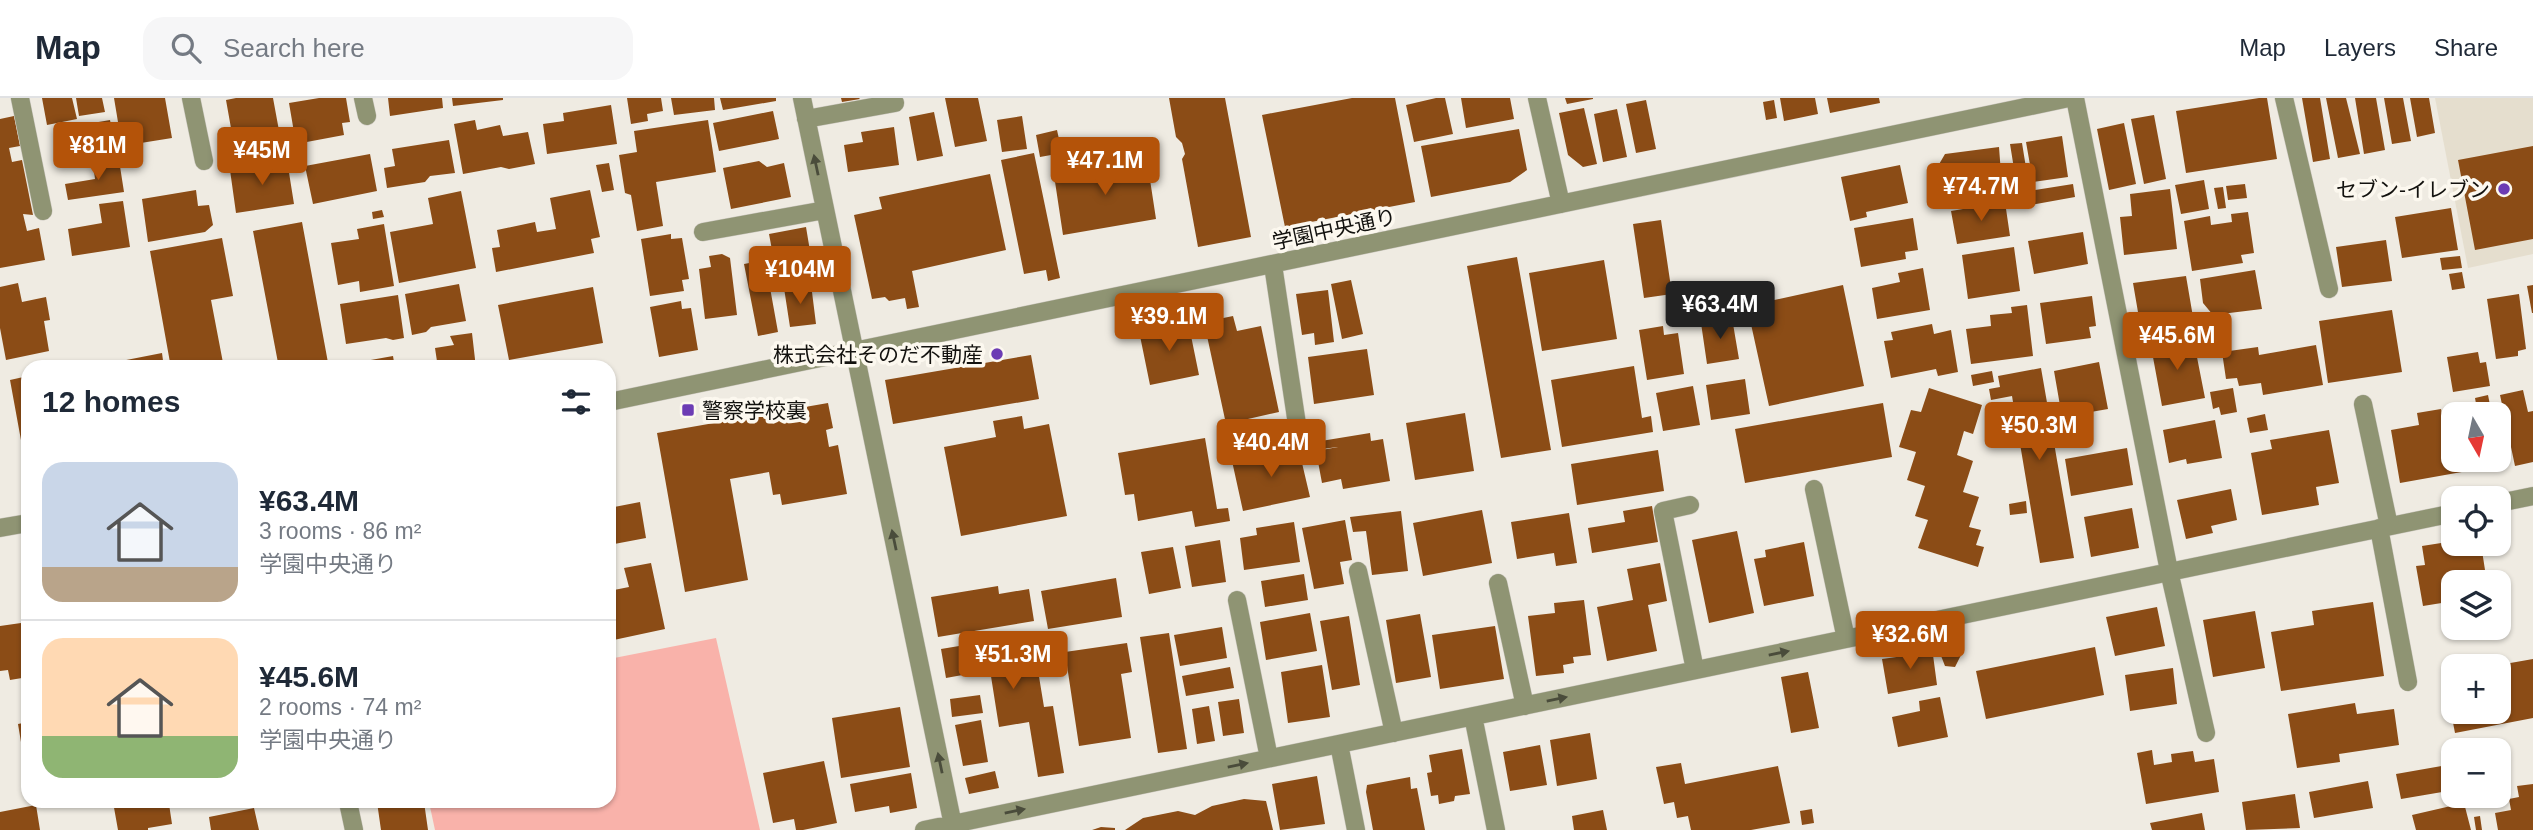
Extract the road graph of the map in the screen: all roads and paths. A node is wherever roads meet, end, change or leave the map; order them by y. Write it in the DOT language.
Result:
graph roads {
  1 [pos="20,98"];
  2 [pos="191,98"];
  3 [pos="363,98"];
  4 [pos="802,98"];
  5 [pos="1537,98"];
  6 [pos="2069,98"];
  7 [pos="2075,98"];
  8 [pos="2284,98"];
  9 [pos="895,103"];
  10 [pos="367,116"];
  11 [pos="806,119"];
  12 [pos="204,161"];
  13 [pos="1561,204"];
  14 [pos="825,210"];
  15 [pos="43,211"];
  16 [pos="703,232"];
  17 [pos="1273,265"];
  18 [pos="2329,289"];
  19 [pos="854,351"];
  20 [pos="616,401"];
  21 [pos="2362,404"];
  22 [pos="1298,431"];
  23 [pos="1814,488"];
  24 [pos="2533,496"];
  25 [pos="2511,501"];
  26 [pos="1690,505"];
  27 [pos="2441,516"];
  28 [pos="21,524"];
  29 [pos="2384,527"];
  30 [pos="0,528"];
  31 [pos="1358,571"];
  32 [pos="2169,571"];
  33 [pos="1498,583"];
  34 [pos="1237,600"];
  35 [pos="1846,639"];
  36 [pos="1696,670"];
  37 [pos="2408,682"];
  38 [pos="1525,706"];
  39 [pos="1473,716"];
  40 [pos="1394,733"];
  41 [pos="2206,733"];
  42 [pos="1339,744"];
  43 [pos="1269,758"];
  44 [pos="349,808"];
  45 [pos="953,827"];
  46 [pos="354,830"];
  47 [pos="924,830"];
  48 [pos="1356,830"];
  49 [pos="1496,830"];
  1 -- 15 [label="street"];
  2 -- 12 [label="street"];
  3 -- 10 [label="street"];
  4 -- 11 [label="street"];
  5 -- 13 [label="street"];
  6 -- 13 [label="street, 学園中央通り"];
  7 -- 32 [label="street"];
  8 -- 18 [label="street"];
  9 -- 11 [label="street"];
  14 -- 11 [label="street, one-way"];
  13 -- 17 [label="street, 学園中央通り"];
  14 -- 16 [label="street"];
  14 -- 19 [label="street"];
  17 -- 19 [label="street, 学園中央通り"];
  17 -- 22 [label="street"];
  19 -- 20 [label="street, 学園中央通り"];
  45 -- 19 [label="street, one-way"];
  21 -- 29 [label="street"];
  23 -- 35 [label="street"];
  24 -- 25 [label="street"];
  26 -- 36 [label="street"];
  27 -- 29 [label="street"];
  28 -- 30 [label="street"];
  29 -- 32 [label="street"];
  29 -- 37 [label="street"];
  31 -- 40 [label="street"];
  32 -- 35 [label="street"];
  32 -- 41 [label="street"];
  33 -- 38 [label="street"];
  34 -- 43 [label="street"];
  36 -- 35 [label="street, one-way"];
  38 -- 36 [label="street, one-way"];
  38 -- 39 [label="street"];
  39 -- 40 [label="street"];
  39 -- 49 [label="street"];
  40 -- 42 [label="street"];
  42 -- 43 [label="street"];
  42 -- 48 [label="street"];
  45 -- 43 [label="street, one-way"];
  44 -- 46 [label="street"];
  45 -- 47 [label="street"];
}
